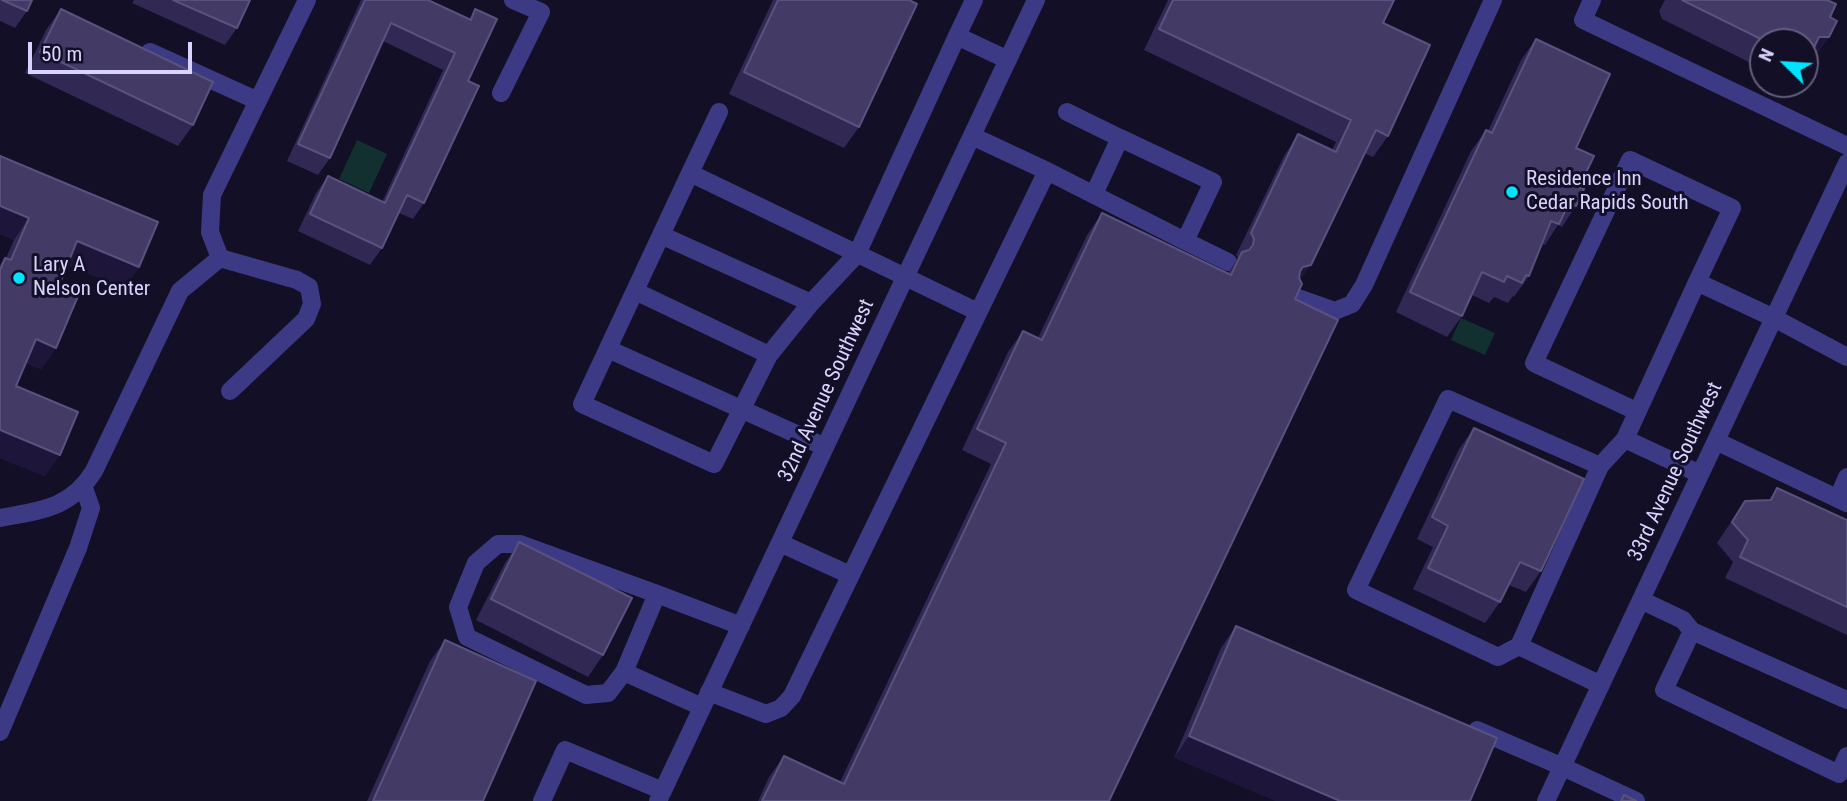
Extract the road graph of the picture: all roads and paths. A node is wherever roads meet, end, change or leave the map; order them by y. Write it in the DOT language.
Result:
graph roads {
  1 [pos="307,0"];
  2 [pos="513,0"];
  3 [pos="974,0"];
  4 [pos="1036,0"];
  5 [pos="1493,0"];
  6 [pos="1592,0"];
  7 [pos="957,36"];
  8 [pos="137,47"];
  9 [pos="1008,60"];
  10 [pos="501,93"];
  11 [pos="258,101"];
  12 [pos="719,112"];
  13 [pos="1067,112"];
  14 [pos="972,136"];
  15 [pos="1120,138"];
  16 [pos="1847,146"];
  17 [pos="1847,163"];
  18 [pos="1047,171"];
  19 [pos="690,173"];
  20 [pos="1094,194"];
  21 [pos="661,235"];
  22 [pos="1185,241"];
  23 [pos="857,254"];
  24 [pos="220,258"];
  25 [pos="1228,262"];
  26 [pos="906,276"];
  27 [pos="1697,282"];
  28 [pos="635,291"];
  29 [pos="1295,297"];
  30 [pos="811,303"];
  31 [pos="978,312"];
  32 [pos="1774,318"];
  33 [pos="608,349"];
  34 [pos="769,355"];
  35 [pos="1847,357"];
  36 [pos="230,391"];
  37 [pos="741,410"];
  38 [pos="1636,411"];
  39 [pos="1625,439"];
  40 [pos="1716,441"];
  41 [pos="825,447"];
  42 [pos="1600,466"];
  43 [pos="1700,474"];
  44 [pos="1847,477"];
  45 [pos="84,488"];
  46 [pos="1842,501"];
  47 [pos="0,518"];
  48 [pos="780,543"];
  49 [pos="850,575"];
  50 [pos="657,594"];
  51 [pos="1641,600"];
  52 [pos="741,626"];
  53 [pos="1692,631"];
  54 [pos="1519,646"];
  55 [pos="624,672"];
  56 [pos="1601,685"];
  57 [pos="706,699"];
  58 [pos="1847,700"];
  59 [pos="1459,723"];
  60 [pos="0,732"];
  61 [pos="1847,756"];
  62 [pos="1563,766"];
  63 [pos="660,796"];
  64 [pos="542,801"];
  65 [pos="1546,801"];
  66 [pos="1636,801"];
  1 -- 11 [label="street"];
  2 -- 10 [label="street"];
  3 -- 7 [label="street"];
  4 -- 9 [label="street, 32nd Avenue Southwest"];
  5 -- 29 [label="street"];
  6 -- 16 [label="street"];
  7 -- 9 [label="street"];
  7 -- 23 [label="street"];
  8 -- 11 [label="street"];
  9 -- 14 [label="street, 32nd Avenue Southwest"];
  11 -- 24 [label="street"];
  12 -- 19 [label="street"];
  13 -- 15 [label="street"];
  14 -- 18 [label="street"];
  14 -- 26 [label="street, 32nd Avenue Southwest"];
  15 -- 20 [label="street"];
  15 -- 22 [label="street"];
  17 -- 32 [label="street, 33rd Avenue Southwest"];
  18 -- 20 [label="street"];
  18 -- 31 [label="street"];
  19 -- 21 [label="street"];
  19 -- 23 [label="street"];
  20 -- 22 [label="street"];
  21 -- 28 [label="street"];
  21 -- 30 [label="street"];
  22 -- 25 [label="street"];
  23 -- 26 [label="street"];
  23 -- 30 [label="street"];
  24 -- 36 [label="street"];
  24 -- 45 [label="street"];
  26 -- 31 [label="street"];
  26 -- 41 [label="street, 32nd Avenue Southwest"];
  27 -- 32 [label="street"];
  27 -- 38 [label="street"];
  27 -- 38 [label="street"];
  28 -- 33 [label="street"];
  28 -- 34 [label="street"];
  30 -- 34 [label="street"];
  31 -- 49 [label="street"];
  32 -- 35 [label="street"];
  32 -- 40 [label="street, 33rd Avenue Southwest"];
  33 -- 37 [label="street"];
  33 -- 37 [label="street"];
  34 -- 37 [label="street"];
  37 -- 41 [label="street"];
  38 -- 39 [label="street"];
  39 -- 42 [label="street"];
  39 -- 43 [label="street"];
  40 -- 43 [label="street, 33rd Avenue Southwest"];
  40 -- 46 [label="street"];
  41 -- 48 [label="street, 32nd Avenue Southwest"];
  42 -- 54 [label="street"];
  42 -- 54 [label="street"];
  43 -- 51 [label="street, 33rd Avenue Southwest"];
  44 -- 46 [label="street"];
  45 -- 47 [label="street"];
  45 -- 60 [label="street"];
  48 -- 49 [label="street"];
  48 -- 52 [label="street, 32nd Avenue Southwest"];
  49 -- 57 [label="street"];
  50 -- 52 [label="street"];
  50 -- 55 [label="street"];
  50 -- 55 [label="street"];
  51 -- 53 [label="street"];
  51 -- 56 [label="street, 33rd Avenue Southwest"];
  52 -- 57 [label="street, 32nd Avenue Southwest"];
  53 -- 58 [label="street"];
  53 -- 61 [label="street"];
  54 -- 56 [label="street"];
  55 -- 57 [label="street"];
  56 -- 62 [label="street, 33rd Avenue Southwest"];
  57 -- 63 [label="street, 32nd Avenue Southwest"];
  59 -- 62 [label="street"];
  62 -- 65 [label="street, 33rd Avenue Southwest"];
  62 -- 66 [label="street"];
  63 -- 64 [label="street"];
}
